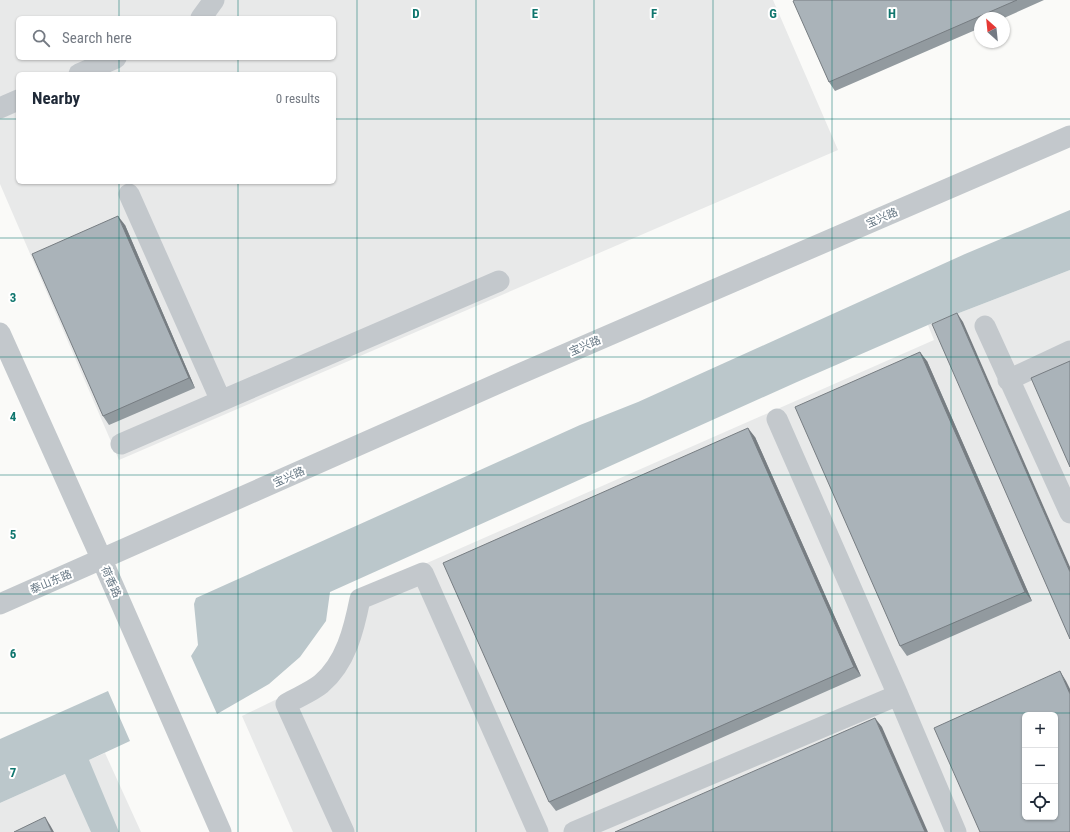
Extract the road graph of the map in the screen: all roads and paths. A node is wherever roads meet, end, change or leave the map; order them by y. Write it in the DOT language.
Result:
graph roads {
  1 [pos="214,0"];
  2 [pos="202,16"];
  3 [pos="111,60"];
  4 [pos="84,72"];
  5 [pos="16,101"];
  6 [pos="0,108"];
  7 [pos="1070,136"];
  8 [pos="129,194"];
  9 [pos="499,281"];
  10 [pos="985,326"];
  11 [pos="0,333"];
  12 [pos="1070,351"];
  13 [pos="1008,380"];
  14 [pos="221,401"];
  15 [pos="777,419"];
  16 [pos="121,444"];
  17 [pos="1070,513"];
  18 [pos="102,560"];
  19 [pos="0,604"];
  20 [pos="898,695"];
  21 [pos="221,832"];
  22 [pos="344,832"];
  23 [pos="538,832"];
  24 [pos="574,832"];
  25 [pos="956,832"];
  1 -- 2 [label="street"];
  3 -- 4 [label="street"];
  5 -- 6 [label="street"];
  7 -- 18 [label="street, 宝兴路"];
  8 -- 14 [label="street"];
  9 -- 14 [label="street"];
  10 -- 13 [label="street"];
  11 -- 18 [label="street, 荷香路"];
  12 -- 13 [label="street"];
  13 -- 17 [label="street"];
  14 -- 16 [label="street"];
  15 -- 20 [label="street"];
  18 -- 19 [label="street, 泰山东路"];
  18 -- 21 [label="street, 荷香路"];
  20 -- 24 [label="street"];
  20 -- 25 [label="street"];
  22 -- 23 [label="street"];
}
